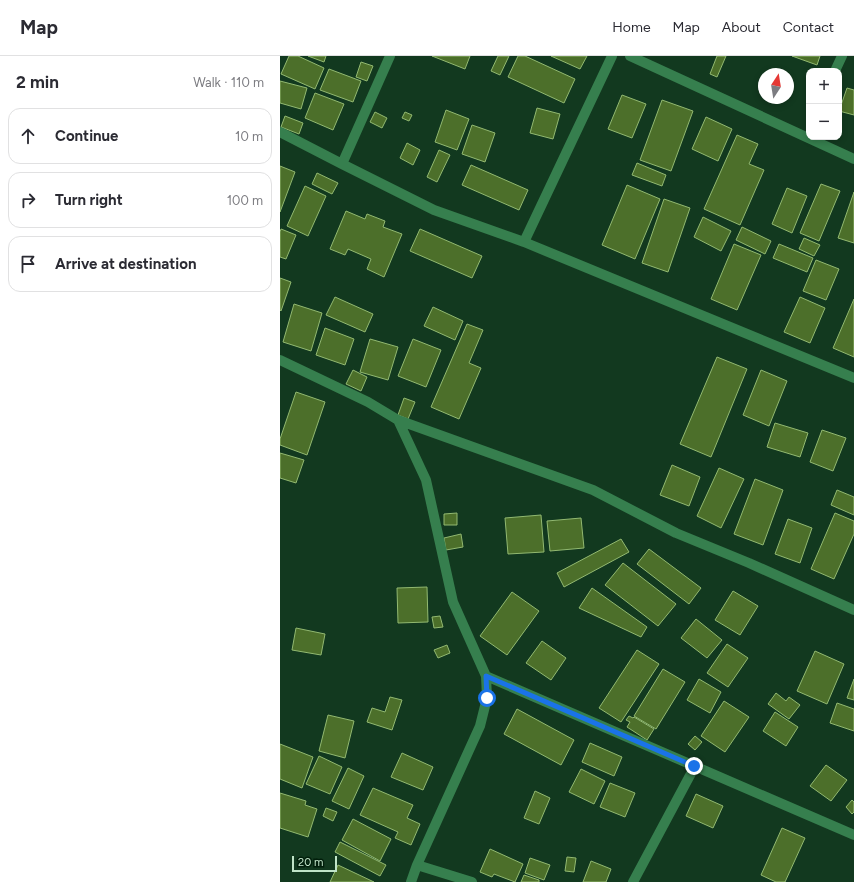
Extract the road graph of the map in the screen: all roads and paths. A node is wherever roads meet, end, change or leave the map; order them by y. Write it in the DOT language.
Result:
graph roads {
  1 [pos="390,56"];
  2 [pos="612,56"];
  3 [pos="630,56"];
  4 [pos="842,56"];
  5 [pos="836,68"];
  6 [pos="280,132"];
  7 [pos="806,134"];
  8 [pos="818,140"];
  9 [pos="854,159"];
  10 [pos="342,164"];
  11 [pos="524,242"];
  12 [pos="280,360"];
  13 [pos="854,378"];
  14 [pos="398,420"];
  15 [pos="854,610"];
  16 [pos="486,676"];
  17 [pos="694,766"];
  18 [pos="854,835"];
  19 [pos="417,865"];
  20 [pos="410,882"];
  21 [pos="472,882"];
  22 [pos="633,882"];
  1 -- 10 [label="street"];
  2 -- 11 [label="street"];
  3 -- 7 [label="street"];
  4 -- 5 [label="street"];
  6 -- 10 [label="street"];
  8 -- 9 [label="street"];
  10 -- 11 [label="street"];
  11 -- 13 [label="street"];
  12 -- 14 [label="street"];
  14 -- 15 [label="street"];
  14 -- 16 [label="street"];
  16 -- 17 [label="street"];
  16 -- 19 [label="street"];
  17 -- 18 [label="street"];
  17 -- 22 [label="street"];
  19 -- 20 [label="street"];
  19 -- 21 [label="street"];
}
